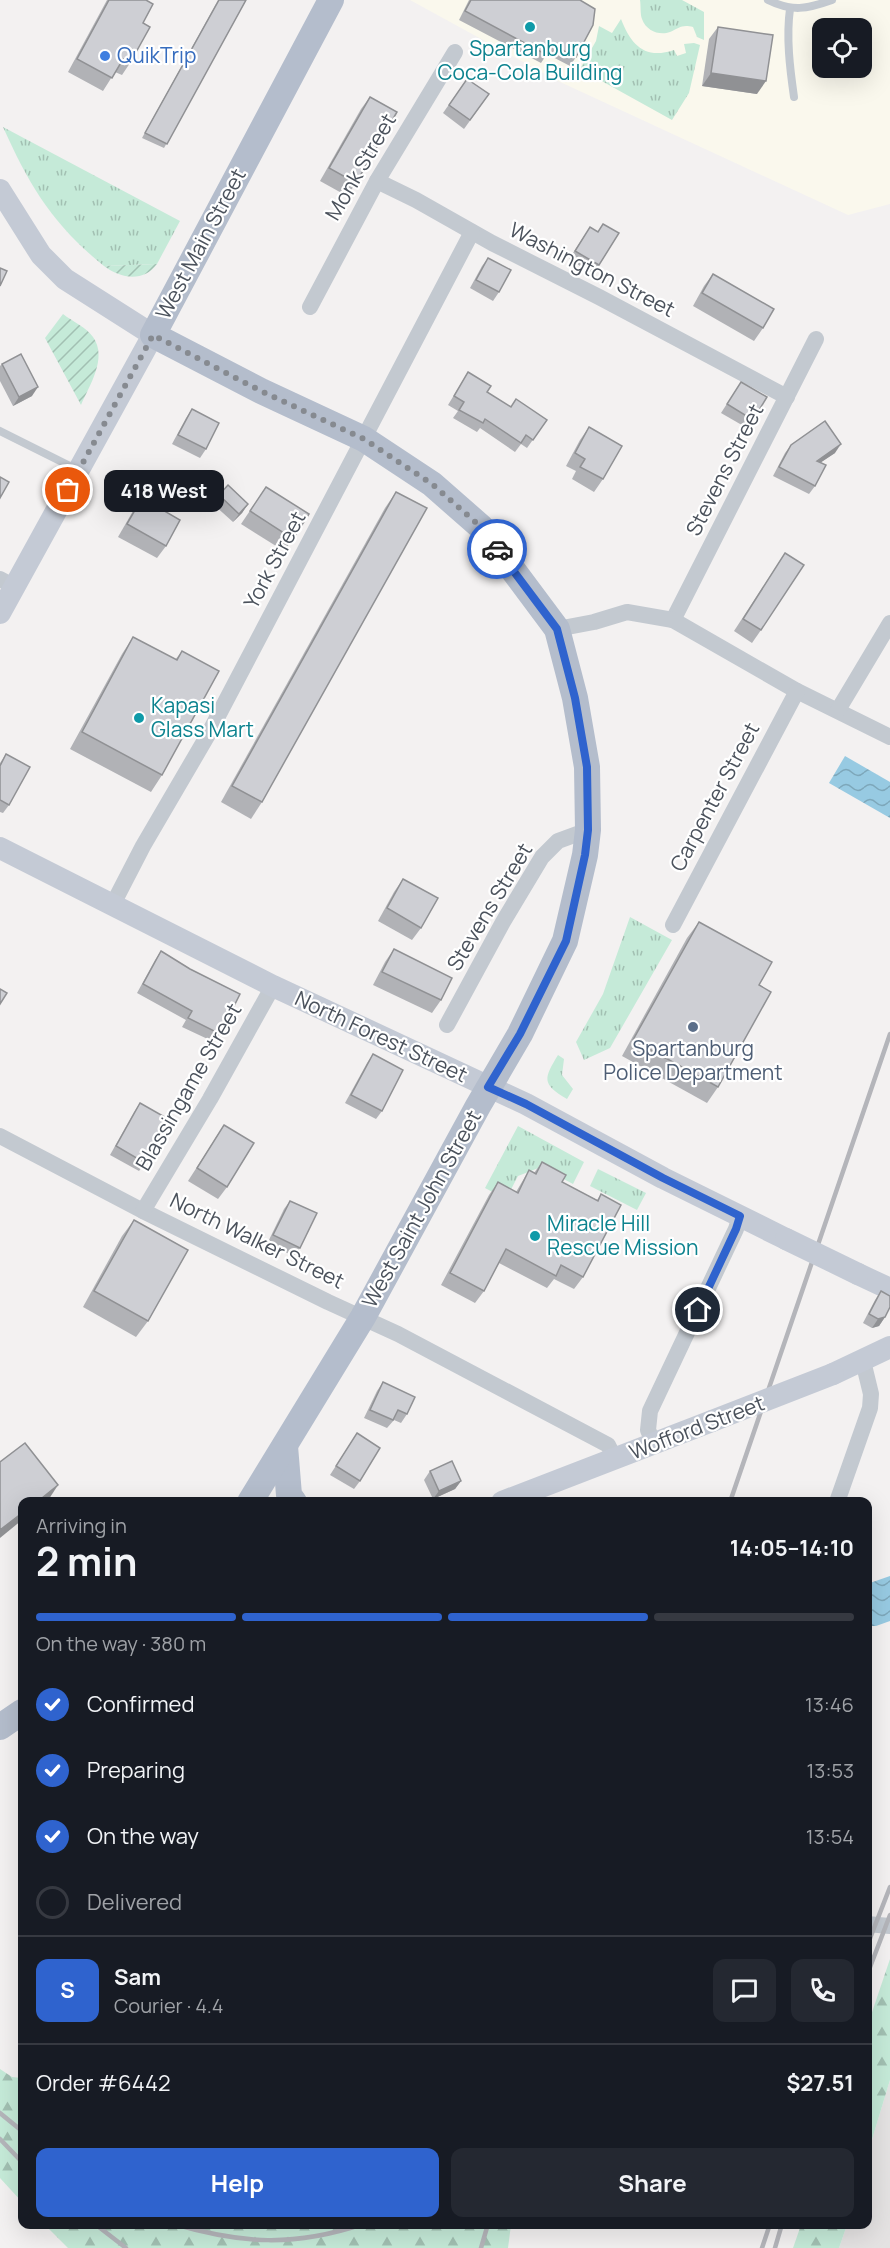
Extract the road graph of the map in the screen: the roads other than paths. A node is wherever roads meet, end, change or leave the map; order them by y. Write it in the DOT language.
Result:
graph roads {
  1 [pos="331,0"];
  2 [pos="768,0"];
  3 [pos="832,0"];
  4 [pos="790,9"];
  5 [pos="455,52"];
  6 [pos="794,97"];
  7 [pos="377,181"];
  8 [pos="0,190"];
  9 [pos="472,232"];
  10 [pos="310,307"];
  11 [pos="153,335"];
  12 [pos="816,339"];
  13 [pos="787,397"];
  14 [pos="0,431"];
  15 [pos="364,439"];
  16 [pos="79,471"];
  17 [pos="7,583"];
  18 [pos="0,613"];
  19 [pos="673,620"];
  20 [pos="890,623"];
  21 [pos="557,629"];
  22 [pos="797,691"];
  23 [pos="838,710"];
  24 [pos="890,737"];
  25 [pos="588,830"];
  26 [pos="0,848"];
  27 [pos="112,906"];
  28 [pos="673,925"];
  29 [pos="273,987"];
  30 [pos="447,1025"];
  31 [pos="488,1087"];
  32 [pos="0,1136"];
  33 [pos="143,1211"];
  34 [pos="740,1216"];
  35 [pos="890,1290"];
  36 [pos="363,1317"];
  37 [pos="890,1347"];
  38 [pos="863,1361"];
  39 [pos="654,1444"];
  40 [pos="285,1446"];
  41 [pos="615,1459"];
  42 [pos="253,1497"];
  43 [pos="290,1497"];
  44 [pos="515,1497"];
  45 [pos="839,1497"];
  46 [pos="18,1715"];
  47 [pos="0,1727"];
  48 [pos="872,1924"];
  49 [pos="890,1926"];
  1 -- 11 [label="main road, West Main Street"];
  2 -- 4 [label="lane"];
  3 -- 4 [label="lane"];
  4 -- 6 [label="lane"];
  5 -- 7 [label="street, Monk Street"];
  7 -- 9 [label="street, Washington Street"];
  7 -- 10 [label="street, Monk Street"];
  8 -- 11 [label="street"];
  9 -- 13 [label="street, Washington Street"];
  9 -- 15 [label="street, York Street"];
  11 -- 15 [label="main road, West Saint John Street"];
  11 -- 16 [label="street, West Main Street"];
  12 -- 13 [label="street, Stevens Street"];
  13 -- 19 [label="street, Stevens Street"];
  14 -- 16 [label="lane"];
  15 -- 21 [label="main road, West Saint John Street"];
  15 -- 27 [label="street, York Street"];
  16 -- 17 [label="street, West Main Street"];
  17 -- 18 [label="street, West Main Street"];
  19 -- 21 [label="street"];
  19 -- 22 [label="street"];
  20 -- 23 [label="street"];
  21 -- 25 [label="main road, West Saint John Street"];
  22 -- 23 [label="street"];
  22 -- 28 [label="street, Carpenter Street"];
  23 -- 24 [label="street"];
  25 -- 30 [label="street, Stevens Street"];
  25 -- 31 [label="main road, West Saint John Street"];
  26 -- 27 [label="street, North Forest Street"];
  27 -- 29 [label="street, North Forest Street"];
  29 -- 31 [label="street, North Forest Street"];
  29 -- 33 [label="street, Blassingame Street"];
  31 -- 34 [label="street, North Forest Street"];
  31 -- 36 [label="main road, West Saint John Street"];
  32 -- 33 [label="street, North Walker Street"];
  33 -- 36 [label="street, North Walker Street"];
  34 -- 35 [label="street, North Forest Street, bridge"];
  34 -- 39 [label="street"];
  36 -- 40 [label="main road, West Saint John Street"];
  36 -- 41 [label="street, North Walker Street"];
  37 -- 38 [label="street, Wofford Street"];
  38 -- 39 [label="street, Wofford Street, bridge"];
  38 -- 45 [label="street"];
  39 -- 41 [label="street, Wofford Street"];
  40 -- 42 [label="main road, West Saint John Street"];
  40 -- 43 [label="main road"];
  41 -- 44 [label="street, Wofford Street"];
  46 -- 47 [label="main road"];
  48 -- 49 [label="street"];
}
